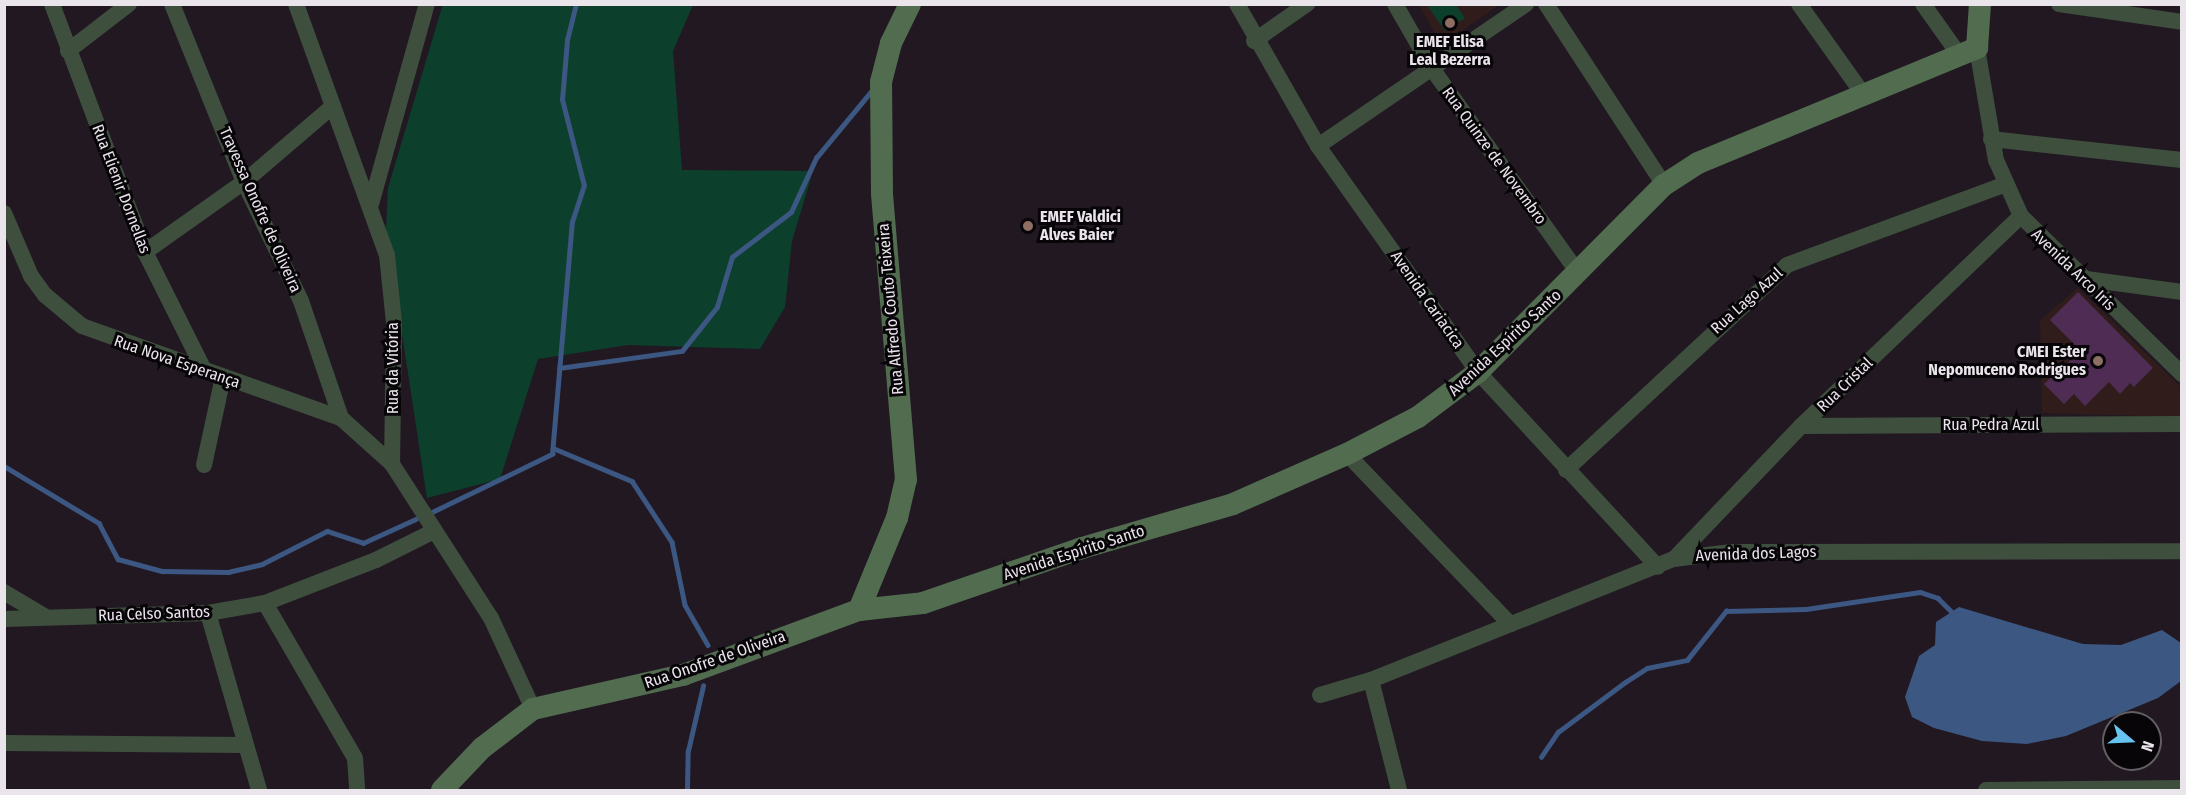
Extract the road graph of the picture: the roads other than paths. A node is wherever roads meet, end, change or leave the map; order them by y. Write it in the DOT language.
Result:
graph roads {
  1 [pos="52,4"];
  2 [pos="129,4"];
  3 [pos="172,4"];
  4 [pos="296,4"];
  5 [pos="412,4"];
  6 [pos="427,4"];
  7 [pos="910,4"];
  8 [pos="1237,4"];
  9 [pos="1307,4"];
  10 [pos="1395,4"];
  11 [pos="1527,4"];
  12 [pos="1546,4"];
  13 [pos="1799,4"];
  14 [pos="1923,4"];
  15 [pos="1980,4"];
  16 [pos="2059,4"];
  17 [pos="2181,22"];
  18 [pos="422,30"];
  19 [pos="1254,41"];
  20 [pos="68,51"];
  21 [pos="1968,52"];
  22 [pos="1433,70"];
  23 [pos="1865,97"];
  24 [pos="333,106"];
  25 [pos="1991,139"];
  26 [pos="1318,146"];
  27 [pos="2181,160"];
  28 [pos="244,182"];
  29 [pos="1664,185"];
  30 [pos="2003,185"];
  31 [pos="371,204"];
  32 [pos="4,213"];
  33 [pos="2020,216"];
  34 [pos="145,252"];
  35 [pos="1579,274"];
  36 [pos="2086,279"];
  37 [pos="2181,292"];
  38 [pos="203,368"];
  39 [pos="1478,372"];
  40 [pos="2181,374"];
  41 [pos="223,377"];
  42 [pos="341,418"];
  43 [pos="2181,424"];
  44 [pos="1801,426"];
  45 [pos="1347,454"];
  46 [pos="392,464"];
  47 [pos="204,465"];
  48 [pos="1566,470"];
  49 [pos="432,532"];
  50 [pos="2181,550"];
  51 [pos="1674,559"];
  52 [pos="1658,567"];
  53 [pos="4,592"];
  54 [pos="265,603"];
  55 [pos="858,610"];
  56 [pos="208,613"];
  57 [pos="46,617"];
  58 [pos="4,619"];
  59 [pos="1510,624"];
  60 [pos="1371,680"];
  61 [pos="1320,695"];
  62 [pos="533,709"];
  63 [pos="4,743"];
  64 [pos="245,745"];
  65 [pos="2181,788"];
  66 [pos="258,790"];
  67 [pos="357,790"];
  68 [pos="442,790"];
  69 [pos="1400,790"];
  70 [pos="1986,790"];
  1 -- 20 [label="street, Rua Elienir Dornellas"];
  2 -- 20 [label="street"];
  3 -- 28 [label="street, Travessa Onofre de Oliveira"];
  4 -- 24 [label="street, Rua da Vitória"];
  5 -- 18 [label="street"];
  6 -- 18 [label="street"];
  7 -- 55 [label="street, Rua Alfredo Couto Teixeira"];
  8 -- 19 [label="street, Avenida Cariacica"];
  9 -- 19 [label="street"];
  10 -- 22 [label="street, Rua Quinze de Novembro"];
  11 -- 22 [label="street"];
  12 -- 29 [label="street"];
  13 -- 23 [label="street"];
  14 -- 21 [label="street"];
  15 -- 21 [label="street, Avenida Arco Iris"];
  16 -- 17 [label="street"];
  18 -- 31 [label="street"];
  19 -- 26 [label="street, Avenida Cariacica"];
  20 -- 34 [label="street, Rua Elienir Dornellas"];
  21 -- 23 [label="street, Avenida Espírito Santo"];
  21 -- 25 [label="street, Avenida Arco Iris"];
  22 -- 26 [label="street"];
  22 -- 35 [label="street, Rua Quinze de Novembro"];
  23 -- 29 [label="street, Avenida Espírito Santo"];
  24 -- 28 [label="street"];
  24 -- 31 [label="street, Rua da Vitória"];
  25 -- 27 [label="street"];
  25 -- 30 [label="street, Avenida Arco Iris"];
  26 -- 39 [label="street, Avenida Cariacica"];
  28 -- 34 [label="street"];
  28 -- 42 [label="street, Travessa Onofre de Oliveira"];
  29 -- 35 [label="street, Avenida Espírito Santo"];
  30 -- 33 [label="street, Avenida Arco Iris"];
  30 -- 48 [label="street, Rua Lago Azul"];
  31 -- 46 [label="street, Rua da Vitória"];
  32 -- 38 [label="street, Rua Nova Esperança"];
  33 -- 36 [label="street, Avenida Arco Iris"];
  33 -- 44 [label="street, Rua Cristal"];
  34 -- 38 [label="street, Rua Elienir Dornellas"];
  35 -- 39 [label="street, Avenida Espírito Santo"];
  36 -- 37 [label="street"];
  36 -- 40 [label="street, Avenida Arco Iris"];
  38 -- 41 [label="street, Rua Nova Esperança"];
  39 -- 45 [label="street, Avenida Espírito Santo"];
  39 -- 48 [label="street, Avenida Cariacica"];
  41 -- 42 [label="street, Rua Nova Esperança"];
  41 -- 47 [label="street"];
  42 -- 46 [label="street, Rua Nova Esperança"];
  43 -- 44 [label="street, Rua Pedra Azul"];
  44 -- 51 [label="street, Rua Cristal"];
  45 -- 55 [label="street, Avenida Espírito Santo"];
  45 -- 59 [label="street"];
  46 -- 49 [label="street"];
  48 -- 52 [label="street, Avenida Cariacica"];
  49 -- 54 [label="street, Rua Celso Santos"];
  49 -- 62 [label="street"];
  50 -- 51 [label="street, Avenida dos Lagos"];
  51 -- 52 [label="street, Avenida dos Lagos"];
  52 -- 59 [label="street, Avenida dos Lagos"];
  53 -- 57 [label="street"];
  54 -- 56 [label="street, Rua Celso Santos"];
  54 -- 67 [label="street"];
  55 -- 62 [label="street, Rua Onofre de Oliveira"];
  56 -- 57 [label="street, Rua Celso Santos"];
  56 -- 64 [label="street"];
  57 -- 58 [label="street, Rua Celso Santos"];
  59 -- 60 [label="street, Avenida dos Lagos"];
  60 -- 61 [label="street, Avenida dos Lagos"];
  60 -- 69 [label="street"];
  62 -- 68 [label="street"];
  63 -- 64 [label="street"];
  64 -- 66 [label="street"];
  65 -- 70 [label="street"];
}
